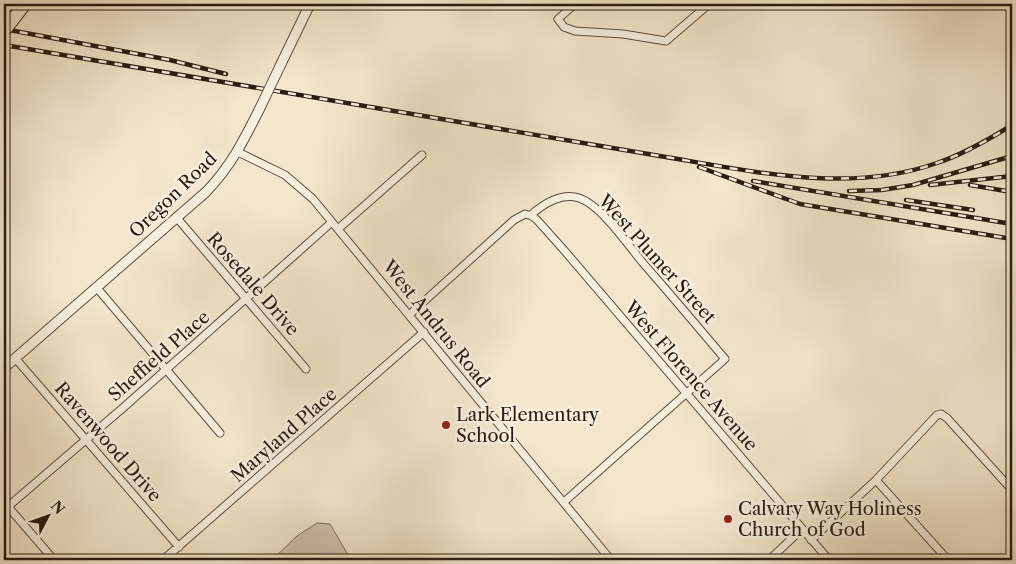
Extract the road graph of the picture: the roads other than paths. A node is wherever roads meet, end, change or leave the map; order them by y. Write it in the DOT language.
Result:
graph roads {
  1 [pos="25,4"];
  2 [pos="310,4"];
  3 [pos="575,4"];
  4 [pos="709,4"];
  5 [pos="4,31"];
  6 [pos="238,152"];
  7 [pos="422,155"];
  8 [pos="530,215"];
  9 [pos="176,218"];
  10 [pos="332,222"];
  11 [pos="338,229"];
  12 [pos="97,288"];
  13 [pos="246,298"];
  14 [pos="409,315"];
  15 [pos="424,332"];
  16 [pos="15,358"];
  17 [pos="4,368"];
  18 [pos="166,369"];
  19 [pos="306,369"];
  20 [pos="687,394"];
  21 [pos="220,433"];
  22 [pos="85,439"];
  23 [pos="876,480"];
  24 [pos="1012,490"];
  25 [pos="564,502"];
  26 [pos="5,506"];
  27 [pos="802,529"];
  28 [pos="811,540"];
  29 [pos="179,547"];
  30 [pos="54,560"];
  31 [pos="163,560"];
  32 [pos="611,560"];
  33 [pos="769,560"];
  34 [pos="829,560"];
  35 [pos="948,560"];
  1 -- 5 [label="highway, bridge"];
  2 -- 6 [label="street, Oregon Road, bridge"];
  3 -- 4 [label="street"];
  6 -- 9 [label="street, Oregon Road"];
  6 -- 10 [label="street, West Andrus Road"];
  7 -- 11 [label="street"];
  8 -- 14 [label="street, West Plumer Street"];
  8 -- 20 [label="street, West Florence Avenue"];
  8 -- 20 [label="street, West Plumer Street"];
  9 -- 12 [label="street, Oregon Road"];
  9 -- 13 [label="street, Rosedale Drive"];
  10 -- 11 [label="street, West Andrus Road"];
  10 -- 13 [label="street, Sheffield Place"];
  11 -- 14 [label="street, West Andrus Road"];
  12 -- 16 [label="street, Oregon Road"];
  12 -- 18 [label="street"];
  13 -- 18 [label="street, Sheffield Place"];
  13 -- 19 [label="street, Rosedale Drive"];
  14 -- 15 [label="street, West Andrus Road"];
  15 -- 25 [label="street, West Andrus Road"];
  15 -- 29 [label="street, Maryland Place"];
  16 -- 17 [label="street, Oregon Road"];
  16 -- 22 [label="street, Ravenwood Drive"];
  18 -- 21 [label="street"];
  18 -- 22 [label="street, Sheffield Place"];
  20 -- 25 [label="street"];
  20 -- 27 [label="street, West Florence Avenue"];
  22 -- 26 [label="street, Sheffield Place"];
  22 -- 29 [label="street, Ravenwood Drive"];
  23 -- 24 [label="street"];
  23 -- 28 [label="street"];
  23 -- 35 [label="street"];
  25 -- 32 [label="street, West Andrus Road"];
  26 -- 30 [label="street"];
  27 -- 28 [label="street, West Florence Avenue"];
  27 -- 33 [label="street"];
  28 -- 34 [label="street, West Florence Avenue"];
  29 -- 31 [label="street, Maryland Place"];
}
